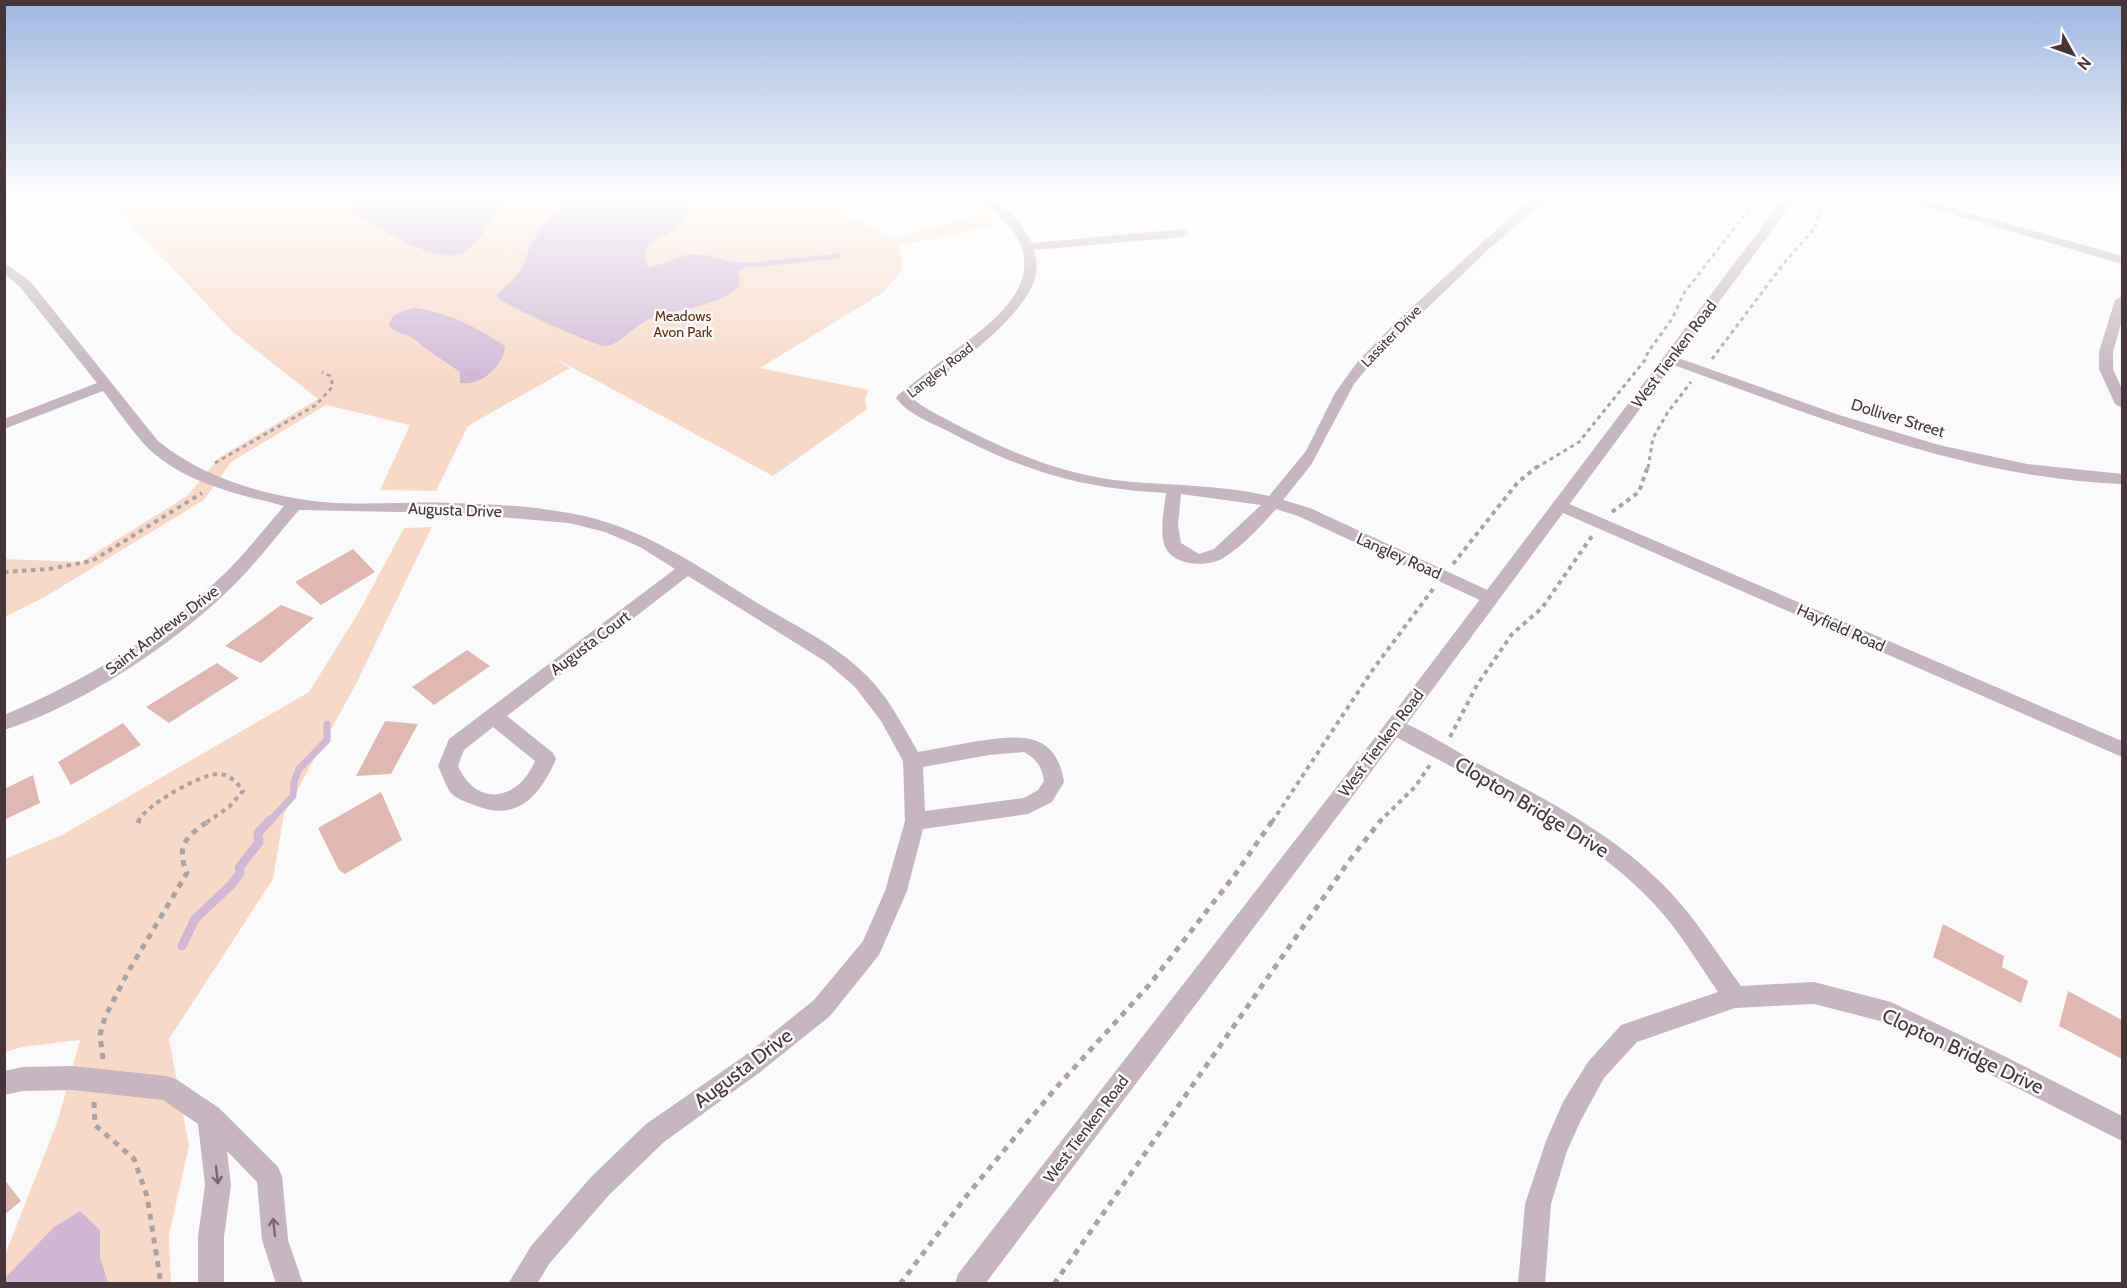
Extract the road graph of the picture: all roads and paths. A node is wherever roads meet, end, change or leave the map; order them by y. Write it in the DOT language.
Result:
graph roads {
  1 [pos="1032,258"];
  2 [pos="1471,258"];
  3 [pos="1711,258"];
  4 [pos="1745,258"];
  5 [pos="4,267"];
  6 [pos="2122,300"];
  7 [pos="1670,359"];
  8 [pos="322,372"];
  9 [pos="105,385"];
  10 [pos="2122,404"];
  11 [pos="4,425"];
  12 [pos="210,479"];
  13 [pos="2122,479"];
  14 [pos="1174,489"];
  15 [pos="1274,502"];
  16 [pos="295,504"];
  17 [pos="1560,506"];
  18 [pos="686,569"];
  19 [pos="4,572"];
  20 [pos="1443,576"];
  21 [pos="1490,598"];
  22 [pos="493,716"];
  23 [pos="4,723"];
  24 [pos="1394,727"];
  25 [pos="2122,749"];
  26 [pos="913,761"];
  27 [pos="915,821"];
  28 [pos="138,823"];
  29 [pos="1735,997"];
  30 [pos="101,1080"];
  31 [pos="4,1083"];
  32 [pos="210,1117"];
  33 [pos="2122,1129"];
  34 [pos="161,1284"];
  35 [pos="211,1284"];
  36 [pos="290,1284"];
  37 [pos="521,1284"];
  38 [pos="900,1284"];
  39 [pos="968,1284"];
  40 [pos="1531,1284"];
  1 -- 14 [label="street, Langley Road"];
  2 -- 15 [label="street, Lassiter Drive"];
  3 -- 20 [label="path"];
  4 -- 7 [label="street, West Tienken Road"];
  5 -- 9 [label="street, Augusta Drive"];
  6 -- 10 [label="street"];
  7 -- 13 [label="street, Dolliver Street"];
  7 -- 17 [label="street, West Tienken Road"];
  8 -- 12 [label="path"];
  9 -- 11 [label="street"];
  9 -- 12 [label="street, Augusta Drive"];
  12 -- 16 [label="street, Augusta Drive"];
  12 -- 19 [label="path"];
  14 -- 15 [label="street, Langley Road"];
  14 -- 15 [label="street"];
  15 -- 20 [label="street, Langley Road"];
  16 -- 18 [label="street, Augusta Drive"];
  16 -- 23 [label="street, Saint Andrews Drive"];
  17 -- 21 [label="street, West Tienken Road"];
  17 -- 25 [label="street, Hayfield Road"];
  18 -- 22 [label="street, Augusta Court"];
  18 -- 26 [label="street, Augusta Drive"];
  20 -- 21 [label="street, Langley Road"];
  20 -- 38 [label="path"];
  21 -- 24 [label="street, West Tienken Road"];
  22 -- 22 [label="street, Augusta Court"];
  24 -- 29 [label="street, Clopton Bridge Drive"];
  24 -- 39 [label="street, West Tienken Road"];
  26 -- 27 [label="street, Augusta Drive"];
  26 -- 27 [label="street"];
  27 -- 37 [label="street, Augusta Drive"];
  28 -- 30 [label="path"];
  29 -- 33 [label="street, Clopton Bridge Drive"];
  29 -- 40 [label="street"];
  30 -- 31 [label="street"];
  30 -- 32 [label="street"];
  30 -- 34 [label="path"];
  32 -- 35 [label="street, one-way"];
  36 -- 32 [label="street, one-way"];
}
